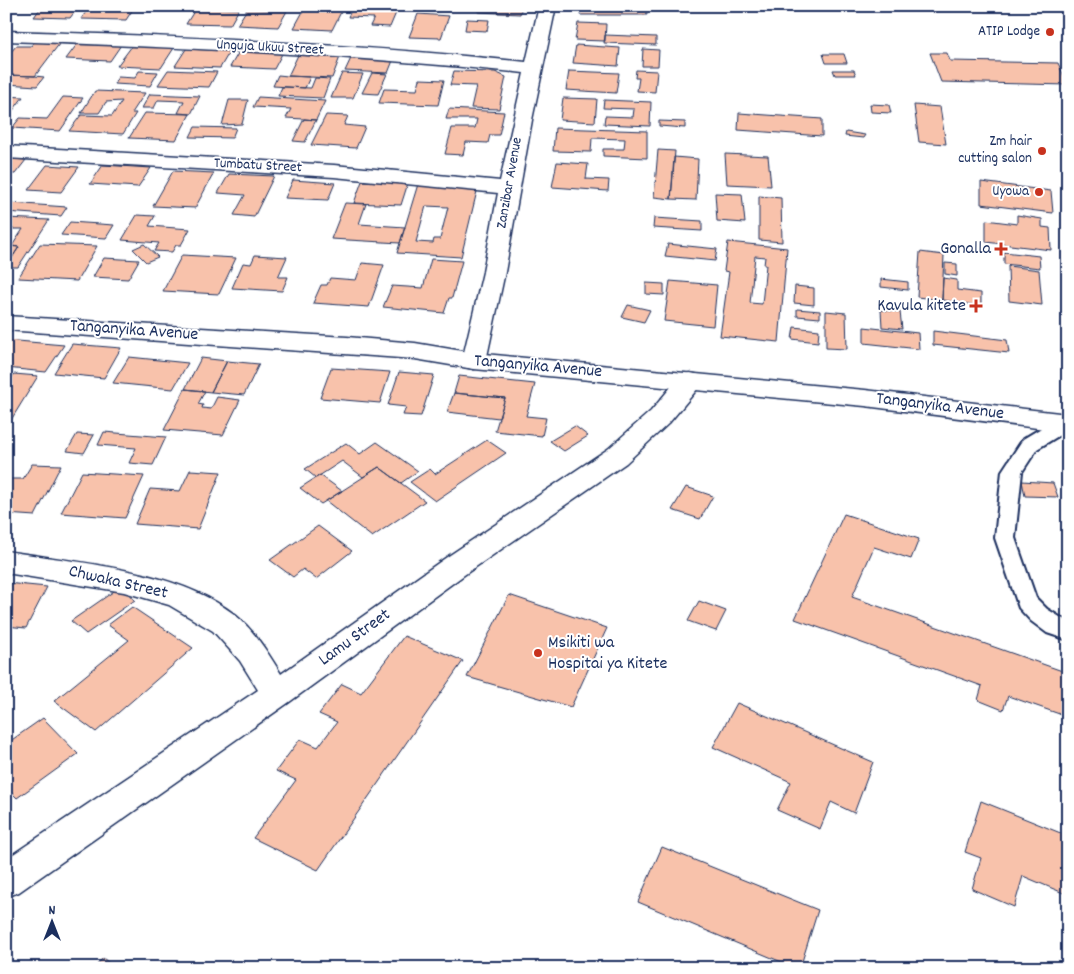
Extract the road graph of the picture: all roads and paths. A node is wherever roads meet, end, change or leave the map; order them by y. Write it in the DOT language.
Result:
graph roads {
  1 [pos="548,6"];
  2 [pos="6,36"];
  3 [pos="532,68"];
  4 [pos="6,152"];
  5 [pos="508,188"];
  6 [pos="6,323"];
  7 [pos="474,361"];
  8 [pos="690,381"];
  9 [pos="1067,421"];
  10 [pos="6,562"];
  11 [pos="1068,631"];
  12 [pos="277,694"];
  13 [pos="6,880"];
  1 -- 3 [label="street, Zanzibar Avenue"];
  2 -- 3 [label="street, Unguja Ukuu Street"];
  3 -- 5 [label="street, Zanzibar Avenue"];
  4 -- 5 [label="street, Tumbatu Street"];
  5 -- 7 [label="street, Zanzibar Avenue"];
  6 -- 7 [label="street, Tanganyika Avenue"];
  7 -- 8 [label="street, Tanganyika Avenue"];
  8 -- 9 [label="street, Tanganyika Avenue"];
  8 -- 12 [label="street, Lamu Street"];
  9 -- 11 [label="lane"];
  10 -- 12 [label="street, Chwaka Street"];
  12 -- 13 [label="street, Lamu Street"];
}
